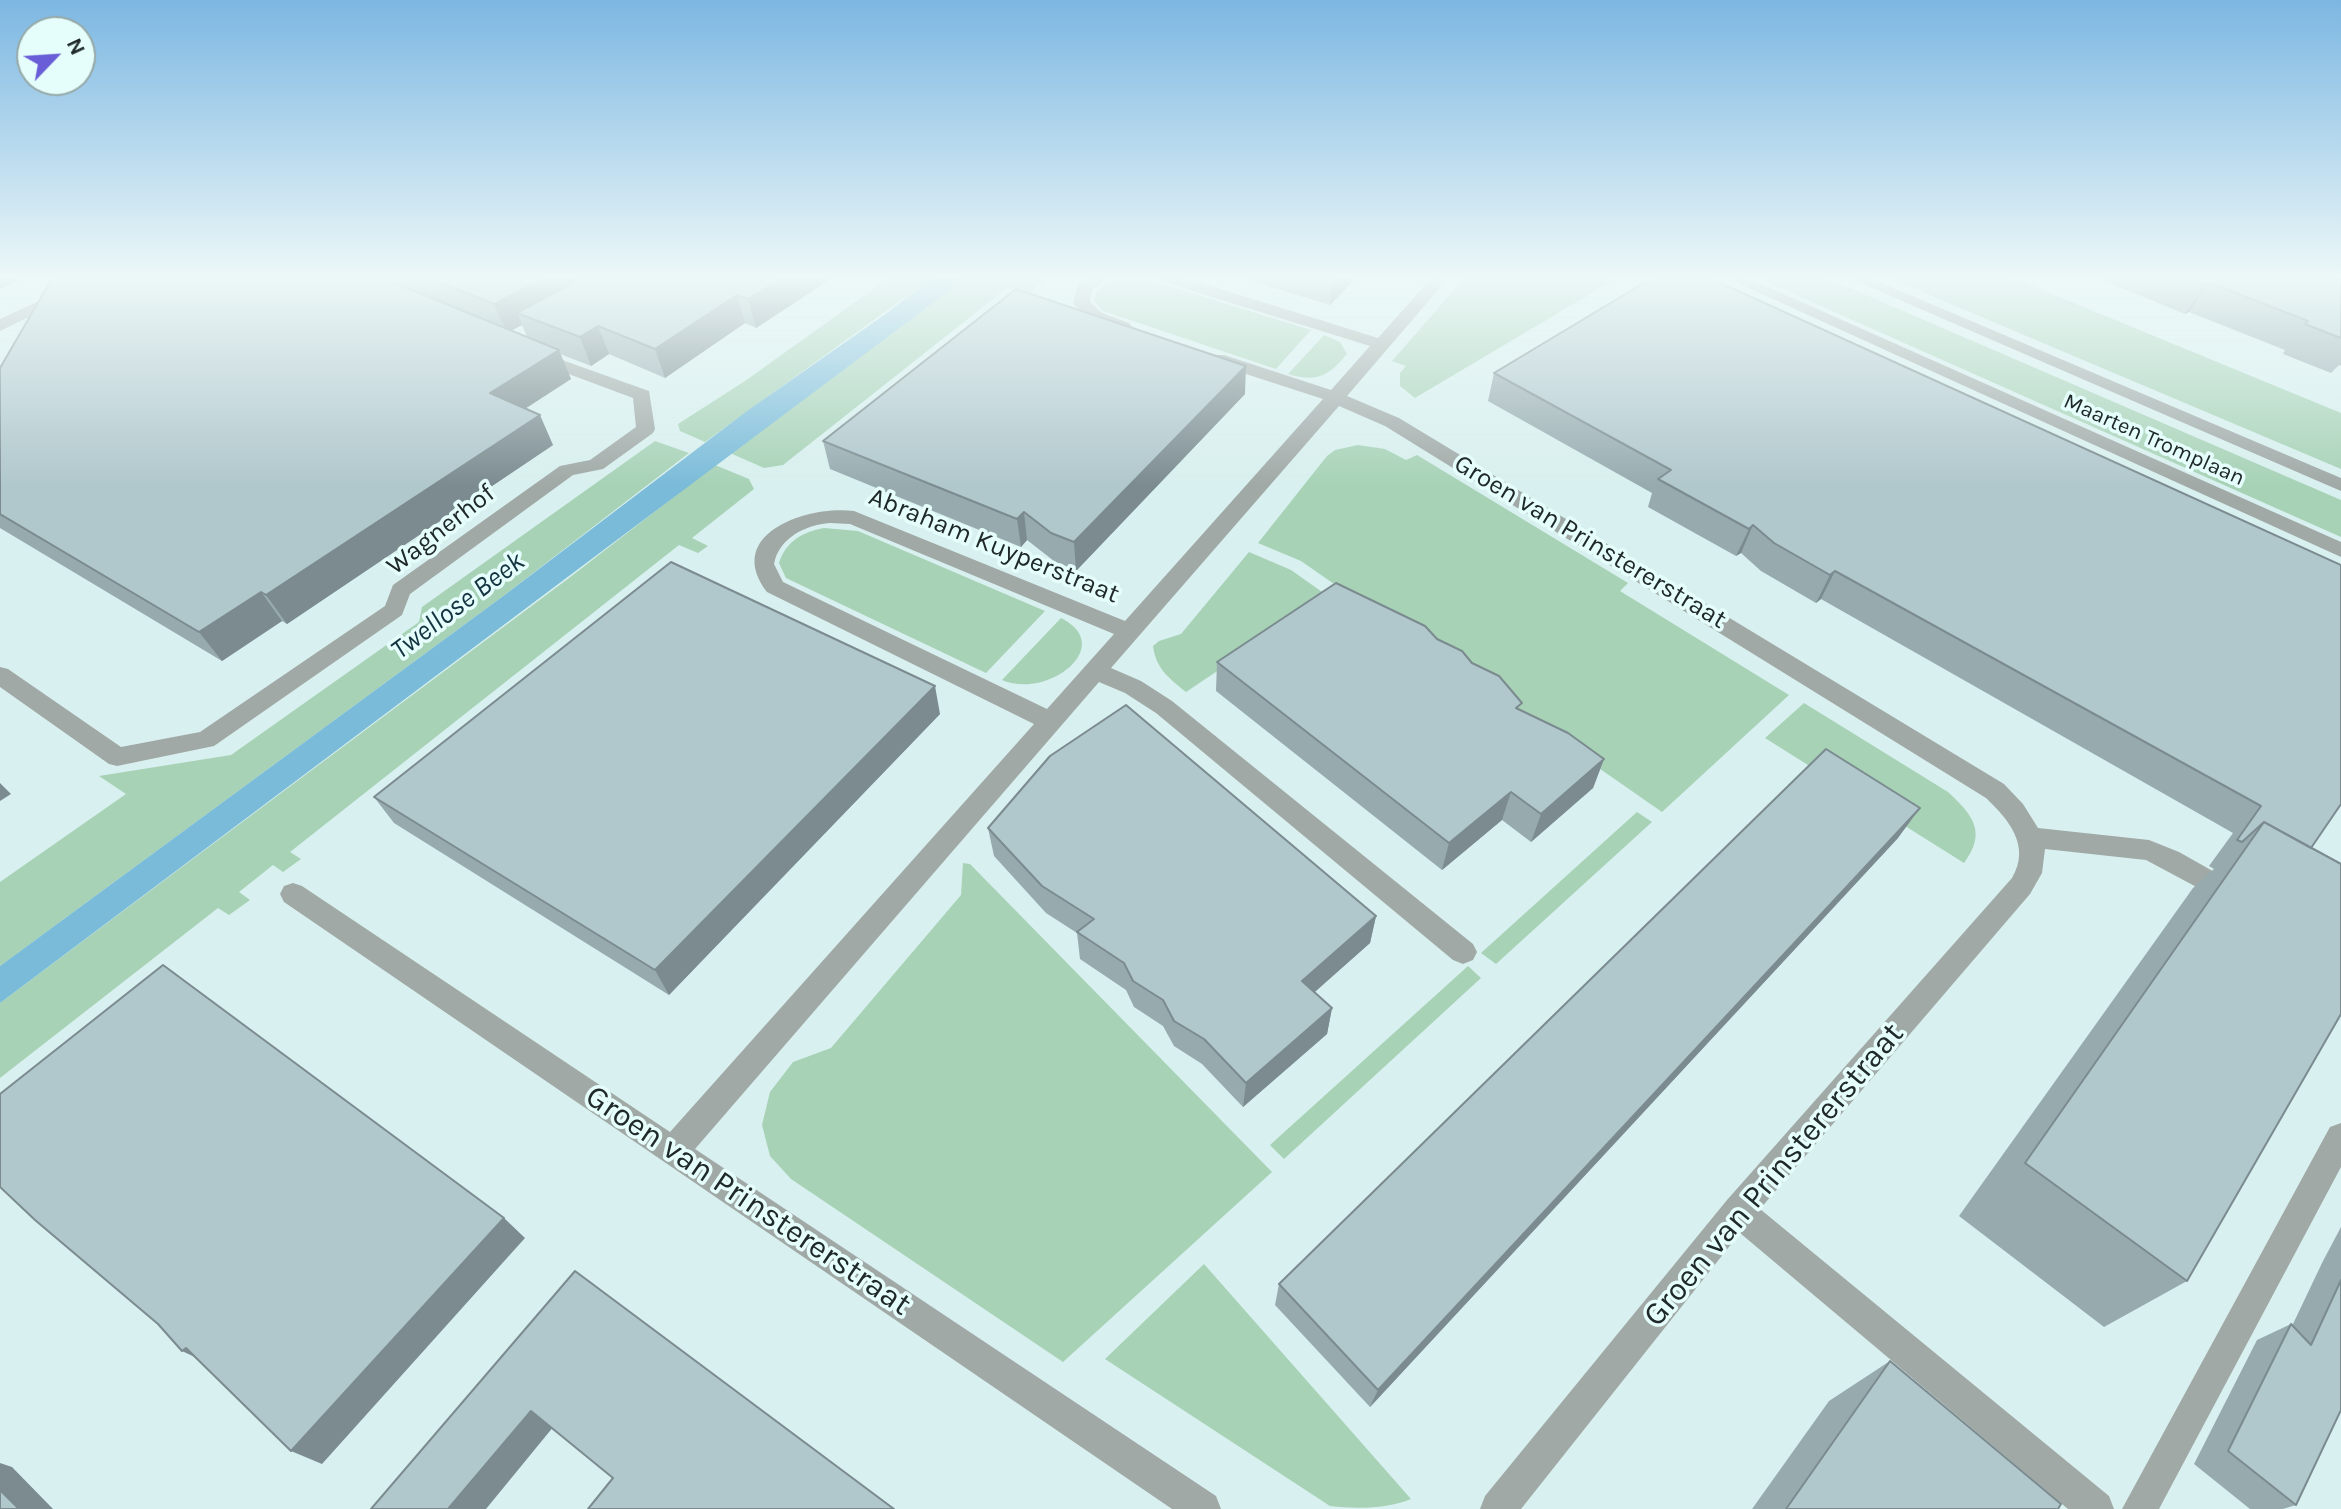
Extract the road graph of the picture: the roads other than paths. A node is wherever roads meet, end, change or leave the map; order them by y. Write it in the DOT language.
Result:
graph roads {
  1 [pos="1380,345"];
  2 [pos="1885,345"];
  3 [pos="2015,345"];
  4 [pos="520,349"];
  5 [pos="1204,354"];
  6 [pos="1334,397"];
  7 [pos="2341,485"];
  8 [pos="2341,550"];
  9 [pos="1130,632"];
  10 [pos="1096,671"];
  11 [pos="0,675"];
  12 [pos="1052,722"];
  13 [pos="2030,837"];
  14 [pos="293,894"];
  15 [pos="2248,905"];
  16 [pos="1463,952"];
  17 [pos="2341,1137"];
  18 [pos="674,1150"];
  19 [pos="1738,1211"];
  20 [pos="1203,1509"];
  21 [pos="1498,1509"];
  22 [pos="2096,1509"];
  23 [pos="2140,1509"];
  1 -- 6 [label="street, Abraham Kuyperstraat"];
  2 -- 8 [label="street, Maarten Tromplaan"];
  3 -- 7 [label="street, Maarten Tromplaan"];
  4 -- 11 [label="street, Wagnerhof"];
  5 -- 6 [label="street"];
  6 -- 9 [label="street, Abraham Kuyperstraat"];
  6 -- 13 [label="street, Groen van Prinstererstraat"];
  9 -- 10 [label="street, Abraham Kuyperstraat"];
  9 -- 12 [label="street, Abraham Kuyperstraat"];
  10 -- 12 [label="street, Abraham Kuyperstraat"];
  10 -- 16 [label="street"];
  12 -- 18 [label="street, Abraham Kuyperstraat"];
  13 -- 15 [label="street"];
  13 -- 19 [label="street, Groen van Prinstererstraat"];
  14 -- 18 [label="street, Groen van Prinstererstraat"];
  17 -- 23 [label="street"];
  18 -- 20 [label="street, Groen van Prinstererstraat"];
  19 -- 21 [label="street, Groen van Prinstererstraat"];
  19 -- 22 [label="street"];
}
